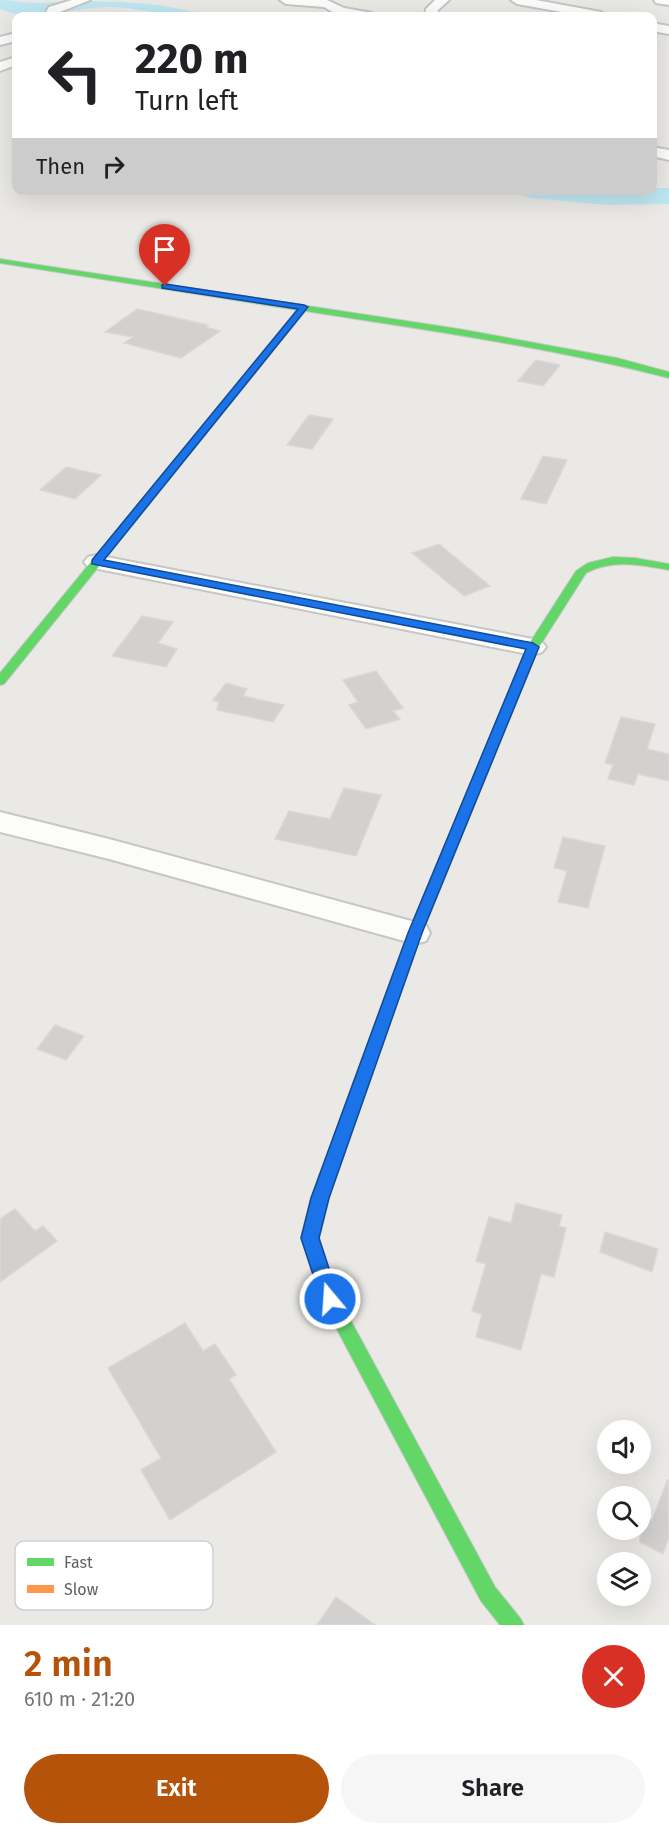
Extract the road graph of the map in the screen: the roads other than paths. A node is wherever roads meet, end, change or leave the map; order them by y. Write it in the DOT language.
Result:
graph roads {
  1 [pos="84,0"];
  2 [pos="286,0"];
  3 [pos="443,0"];
  4 [pos="517,0"];
  5 [pos="660,0"];
  6 [pos="669,2"];
  7 [pos="52,12"];
  8 [pos="349,12"];
  9 [pos="432,12"];
  10 [pos="580,12"];
  11 [pos="0,261"];
  12 [pos="304,307"];
  13 [pos="669,375"];
  14 [pos="96,562"];
  15 [pos="669,567"];
  16 [pos="533,647"];
  17 [pos="9,659"];
  18 [pos="0,681"];
  19 [pos="0,822"];
  20 [pos="415,933"];
  21 [pos="513,1625"];
  1 -- 7 [label="street"];
  2 -- 8 [label="street"];
  3 -- 9 [label="street"];
  4 -- 10 [label="street"];
  5 -- 6 [label="street"];
  11 -- 12 [label="street"];
  12 -- 13 [label="street"];
  12 -- 14 [label="street"];
  14 -- 16 [label="street"];
  14 -- 17 [label="street"];
  15 -- 16 [label="street"];
  16 -- 20 [label="street"];
  17 -- 18 [label="street"];
  19 -- 20 [label="street"];
  20 -- 21 [label="street"];
}
